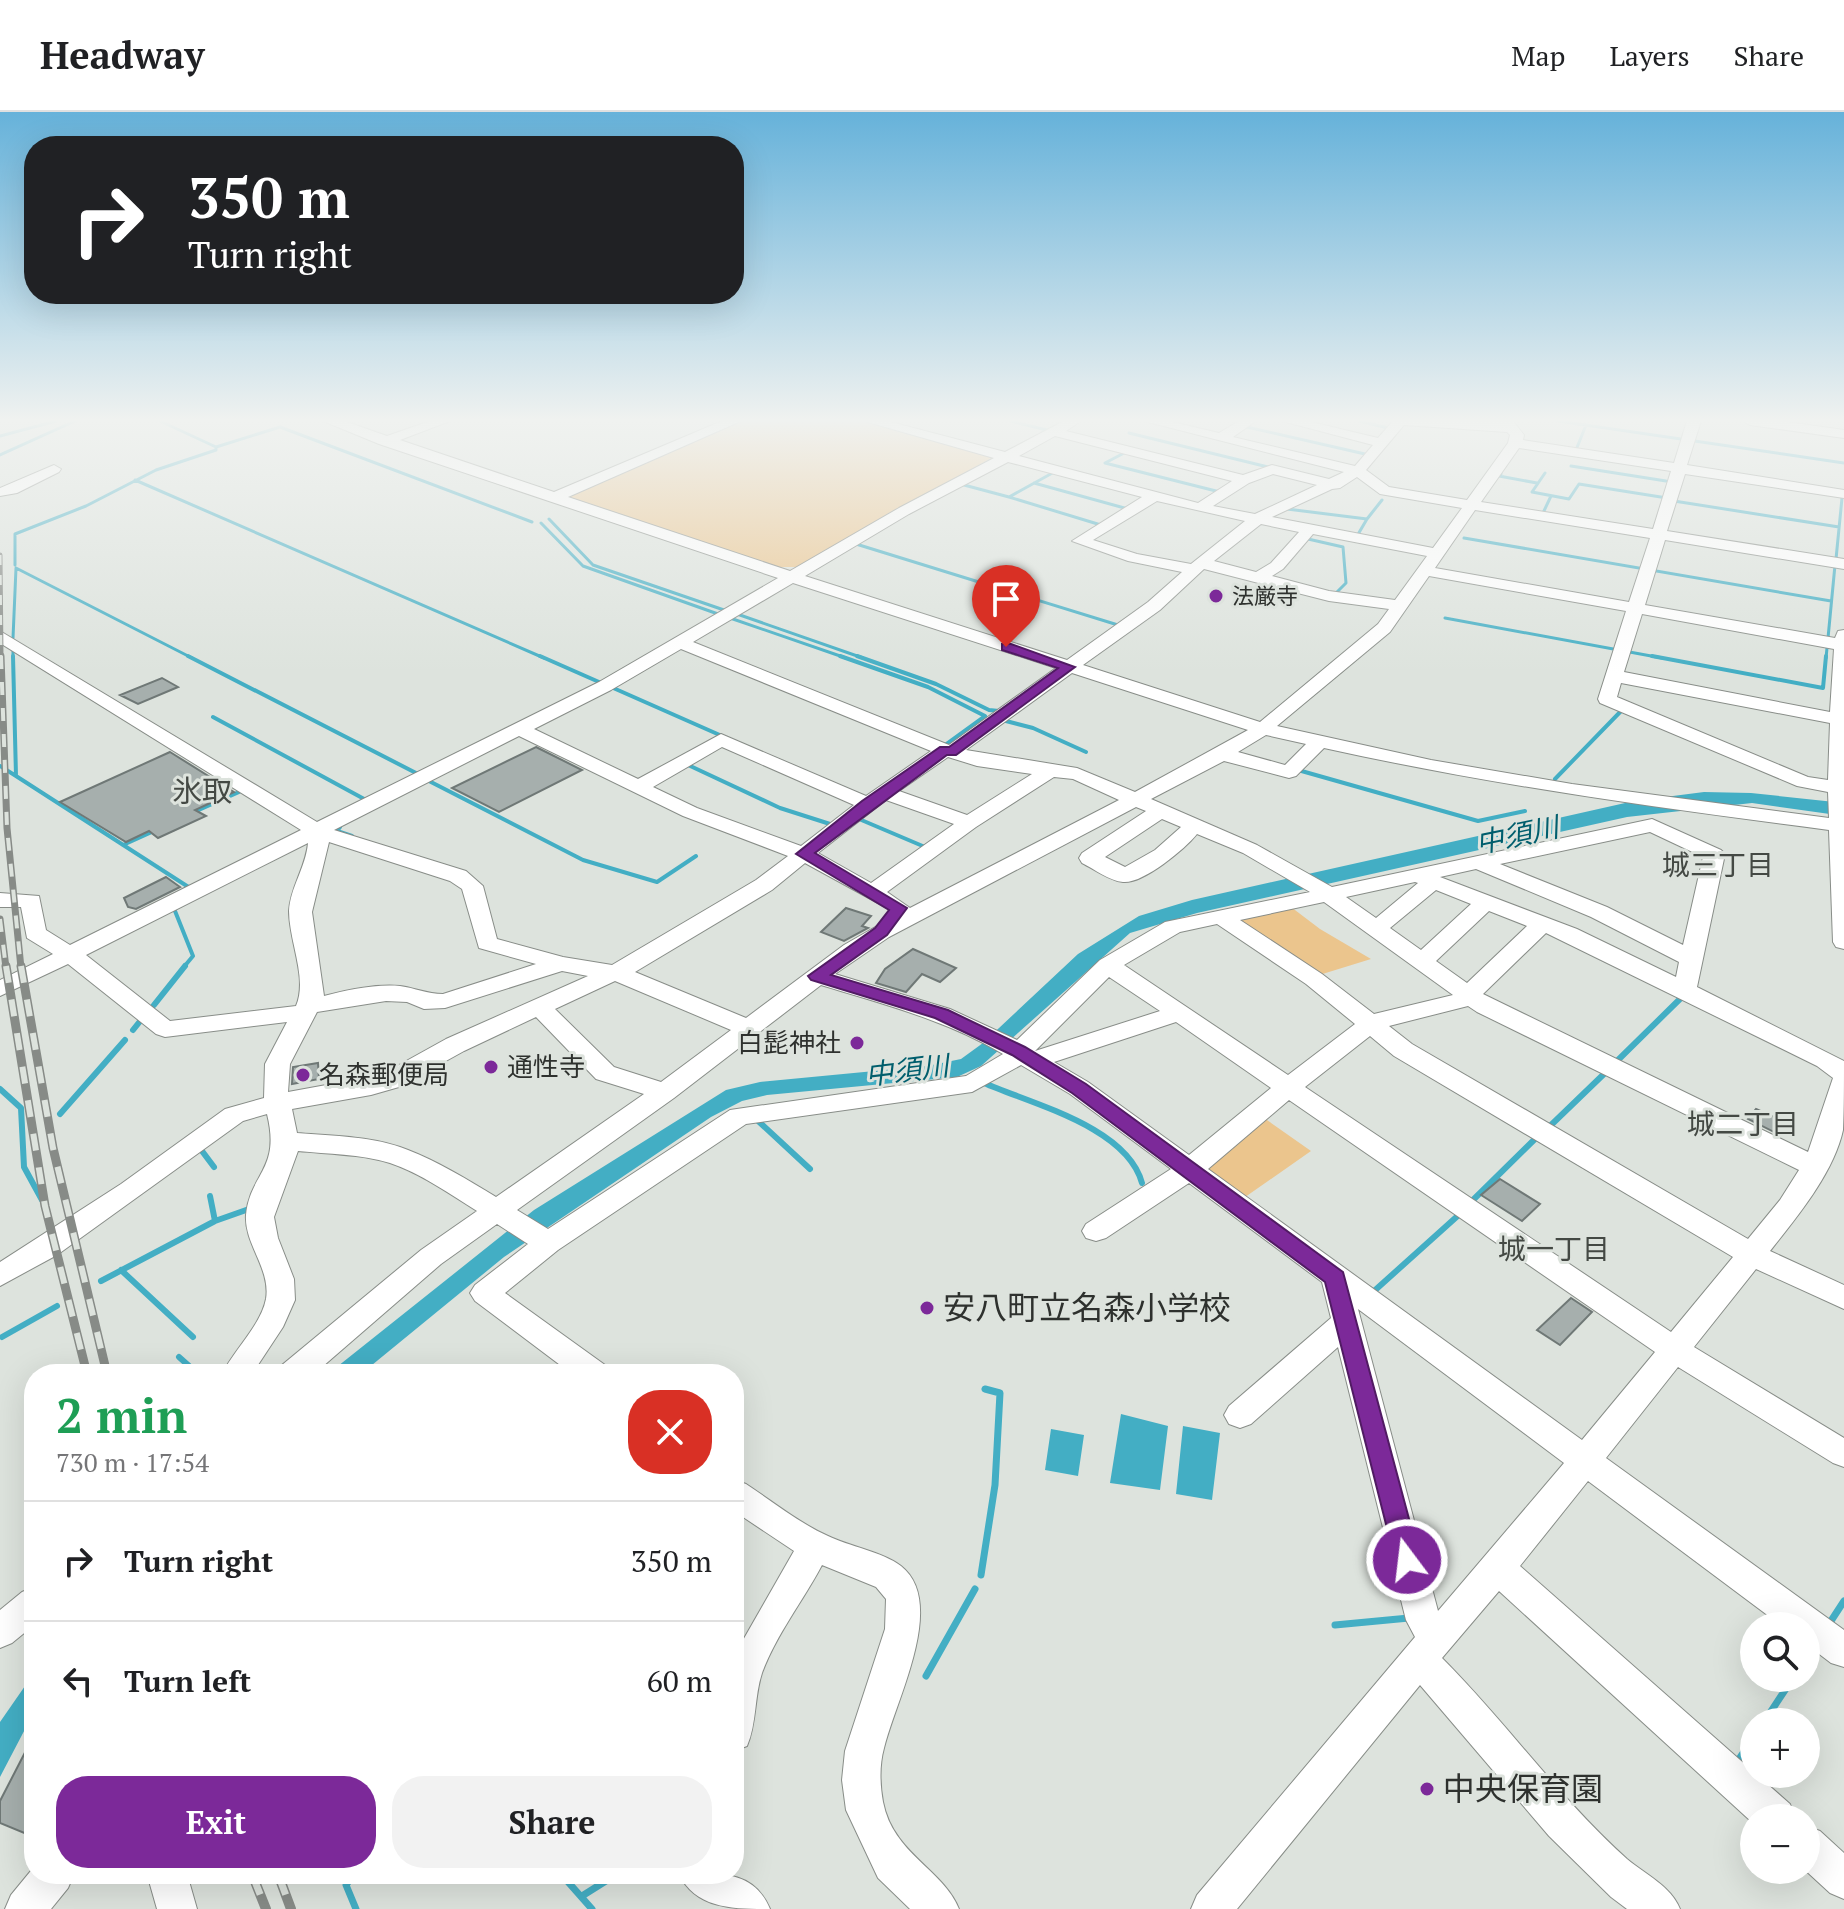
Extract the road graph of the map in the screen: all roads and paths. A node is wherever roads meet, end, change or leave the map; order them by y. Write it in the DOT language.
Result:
graph roads {
  1 [pos="573,505"];
  2 [pos="918,505"];
  3 [pos="1140,505"];
  4 [pos="1188,505"];
  5 [pos="1205,505"];
  6 [pos="1287,505"];
  7 [pos="1471,505"];
  8 [pos="1490,505"];
  9 [pos="1668,505"];
  10 [pos="1200,508"];
  11 [pos="1259,518"];
  12 [pos="1310,528"];
  13 [pos="1660,534"];
  14 [pos="1439,554"];
  15 [pos="1844,564"];
  16 [pos="1198,566"];
  17 [pos="1426,571"];
  18 [pos="789,576"];
  19 [pos="1260,577"];
  20 [pos="1401,606"];
  21 [pos="1637,608"];
  22 [pos="1844,635"];
  23 [pos="0,636"];
  24 [pos="681,643"];
  25 [pos="1844,645"];
  26 [pos="1068,667"];
  27 [pos="1615,676"];
  28 [pos="1837,719"];
  29 [pos="519,729"];
  30 [pos="1263,729"];
  31 [pos="1319,742"];
  32 [pos="948,751"];
  33 [pos="1222,754"];
  34 [pos="1051,770"];
  35 [pos="638,787"];
  36 [pos="876,799"];
  37 [pos="1135,800"];
  38 [pos="1160,811"];
  39 [pos="1680,811"];
  40 [pos="1839,811"];
  41 [pos="969,823"];
  42 [pos="1194,824"];
  43 [pos="1652,825"];
  44 [pos="317,831"];
  45 [pos="804,854"];
  46 [pos="1480,863"];
  47 [pos="1427,879"];
  48 [pos="1325,892"];
  49 [pos="872,893"];
  50 [pos="0,900"];
  51 [pos="1486,902"];
  52 [pos="931,906"];
  53 [pos="899,908"];
  54 [pos="1221,917"];
  55 [pos="1542,924"];
  56 [pos="1376,929"];
  57 [pos="881,932"];
  58 [pos="1844,942"];
  59 [pos="71,955"];
  60 [pos="1692,959"];
  61 [pos="1422,962"];
  62 [pos="561,964"];
  63 [pos="1108,965"];
  64 [pos="616,973"];
  65 [pos="817,976"];
  66 [pos="0,989"];
  67 [pos="1684,992"];
  68 [pos="1467,996"];
  69 [pos="539,1006"];
  70 [pos="306,1010"];
  71 [pos="1180,1013"];
  72 [pos="1368,1024"];
  73 [pos="748,1028"];
  74 [pos="1021,1053"];
  75 [pos="1844,1073"];
  76 [pos="1844,1081"];
  77 [pos="1291,1088"];
  78 [pos="665,1092"];
  79 [pos="276,1103"];
  80 [pos="285,1141"];
  81 [pos="1816,1167"];
  82 [pos="1189,1170"];
  83 [pos="505,1214"];
  84 [pos="1096,1231"];
  85 [pos="544,1242"];
  86 [pos="1751,1254"];
  87 [pos="0,1275"];
  88 [pos="1335,1278"];
  89 [pos="1844,1298"];
  90 [pos="1345,1323"];
  91 [pos="1675,1350"];
  92 [pos="243,1364"];
  93 [pos="305,1364"];
  94 [pos="581,1364"];
  95 [pos="1240,1415"];
  96 [pos="1844,1454"];
  97 [pos="1583,1460"];
  98 [pos="744,1500"];
  99 [pos="814,1546"];
  100 [pos="1498,1568"];
  101 [pos="24,1612"];
  102 [pos="0,1632"];
  103 [pos="1428,1648"];
  104 [pos="1844,1651"];
  105 [pos="744,1678"];
  106 [pos="1760,1804"];
  107 [pos="1820,1858"];
  108 [pos="1844,1879"];
  109 [pos="46,1884"];
  110 [pos="170,1884"];
  111 [pos="714,1884"];
  112 [pos="921,1903"];
  113 [pos="25,1909"];
  114 [pos="177,1909"];
  115 [pos="750,1909"];
  116 [pos="1211,1909"];
  117 [pos="1660,1909"];
  1 -- 18 [label="street"];
  2 -- 18 [label="street"];
  3 -- 16 [label="street"];
  4 -- 10 [label="street"];
  5 -- 10 [label="street"];
  6 -- 11 [label="street"];
  7 -- 14 [label="street"];
  8 -- 13 [label="street"];
  9 -- 13 [label="street"];
  10 -- 11 [label="street"];
  11 -- 12 [label="street"];
  11 -- 16 [label="street"];
  12 -- 14 [label="street"];
  12 -- 19 [label="street"];
  13 -- 15 [label="street"];
  13 -- 21 [label="street"];
  14 -- 17 [label="street"];
  16 -- 19 [label="street"];
  16 -- 26 [label="street"];
  17 -- 20 [label="street"];
  17 -- 21 [label="street"];
  18 -- 24 [label="street"];
  18 -- 26 [label="street"];
  19 -- 20 [label="street"];
  20 -- 30 [label="street"];
  21 -- 25 [label="street"];
  21 -- 27 [label="street"];
  22 -- 25 [label="street"];
  23 -- 44 [label="street"];
  24 -- 29 [label="street"];
  24 -- 32 [label="street"];
  25 -- 28 [label="street"];
  26 -- 30 [label="street"];
  26 -- 32 [label="street"];
  27 -- 28 [label="street"];
  27 -- 40 [label="street"];
  28 -- 40 [label="street"];
  29 -- 35 [label="street"];
  29 -- 44 [label="street"];
  30 -- 31 [label="street"];
  30 -- 33 [label="street"];
  31 -- 33 [label="street"];
  31 -- 39 [label="street"];
  32 -- 34 [label="street"];
  32 -- 36 [label="street"];
  33 -- 37 [label="street"];
  34 -- 37 [label="street"];
  34 -- 41 [label="street"];
  35 -- 36 [label="street"];
  35 -- 45 [label="street"];
  36 -- 41 [label="street"];
  36 -- 45 [label="street"];
  37 -- 38 [label="street"];
  37 -- 52 [label="street"];
  38 -- 42 [label="street"];
  38 -- 42 [label="street"];
  39 -- 40 [label="street"];
  39 -- 43 [label="street"];
  40 -- 58 [label="street"];
  41 -- 49 [label="street"];
  42 -- 48 [label="street"];
  43 -- 46 [label="street"];
  43 -- 60 [label="street"];
  44 -- 59 [label="street"];
  44 -- 62 [label="street"];
  44 -- 70 [label="street"];
  45 -- 49 [label="street"];
  45 -- 64 [label="street"];
  46 -- 47 [label="street"];
  46 -- 60 [label="street"];
  47 -- 48 [label="street"];
  47 -- 51 [label="street"];
  47 -- 56 [label="street"];
  48 -- 54 [label="street"];
  48 -- 56 [label="street"];
  49 -- 53 [label="street"];
  50 -- 59 [label="street"];
  51 -- 55 [label="street"];
  51 -- 61 [label="street"];
  52 -- 53 [label="street"];
  52 -- 57 [label="street"];
  53 -- 57 [label="street"];
  54 -- 63 [label="street"];
  54 -- 72 [label="street"];
  55 -- 67 [label="street"];
  55 -- 68 [label="street"];
  56 -- 61 [label="street"];
  57 -- 65 [label="street"];
  59 -- 66 [label="street"];
  59 -- 70 [label="street"];
  60 -- 67 [label="street"];
  61 -- 68 [label="street"];
  62 -- 64 [label="street"];
  62 -- 70 [label="street"];
  63 -- 71 [label="street"];
  63 -- 74 [label="street"];
  64 -- 69 [label="street"];
  64 -- 73 [label="street"];
  65 -- 73 [label="street"];
  65 -- 74 [label="street"];
  67 -- 75 [label="street"];
  68 -- 72 [label="street"];
  68 -- 81 [label="street"];
  69 -- 78 [label="street"];
  69 -- 79 [label="street"];
  70 -- 79 [label="street"];
  71 -- 74 [label="street"];
  71 -- 77 [label="street"];
  72 -- 77 [label="street"];
  72 -- 86 [label="street"];
  73 -- 78 [label="street"];
  74 -- 82 [label="street"];
  74 -- 85 [label="street"];
  76 -- 81 [label="street"];
  77 -- 82 [label="street"];
  77 -- 91 [label="street"];
  78 -- 83 [label="street"];
  79 -- 80 [label="street"];
  79 -- 87 [label="street"];
  80 -- 83 [label="street"];
  80 -- 92 [label="street"];
  81 -- 86 [label="street"];
  82 -- 84 [label="street"];
  82 -- 88 [label="street"];
  83 -- 85 [label="street"];
  83 -- 93 [label="street"];
  85 -- 94 [label="street"];
  86 -- 89 [label="street"];
  86 -- 91 [label="street"];
  88 -- 90 [label="street"];
  88 -- 97 [label="street"];
  90 -- 95 [label="street"];
  90 -- 103 [label="street"];
  91 -- 96 [label="street"];
  91 -- 97 [label="street"];
  97 -- 100 [label="street"];
  97 -- 104 [label="street"];
  98 -- 99 [label="street"];
  99 -- 105 [label="street"];
  99 -- 112 [label="street"];
  100 -- 103 [label="street"];
  100 -- 106 [label="street"];
  101 -- 102 [label="street"];
  103 -- 116 [label="street"];
  103 -- 117 [label="street"];
  107 -- 108 [label="street"];
  109 -- 113 [label="street"];
  110 -- 114 [label="street"];
  111 -- 115 [label="street"];
}
